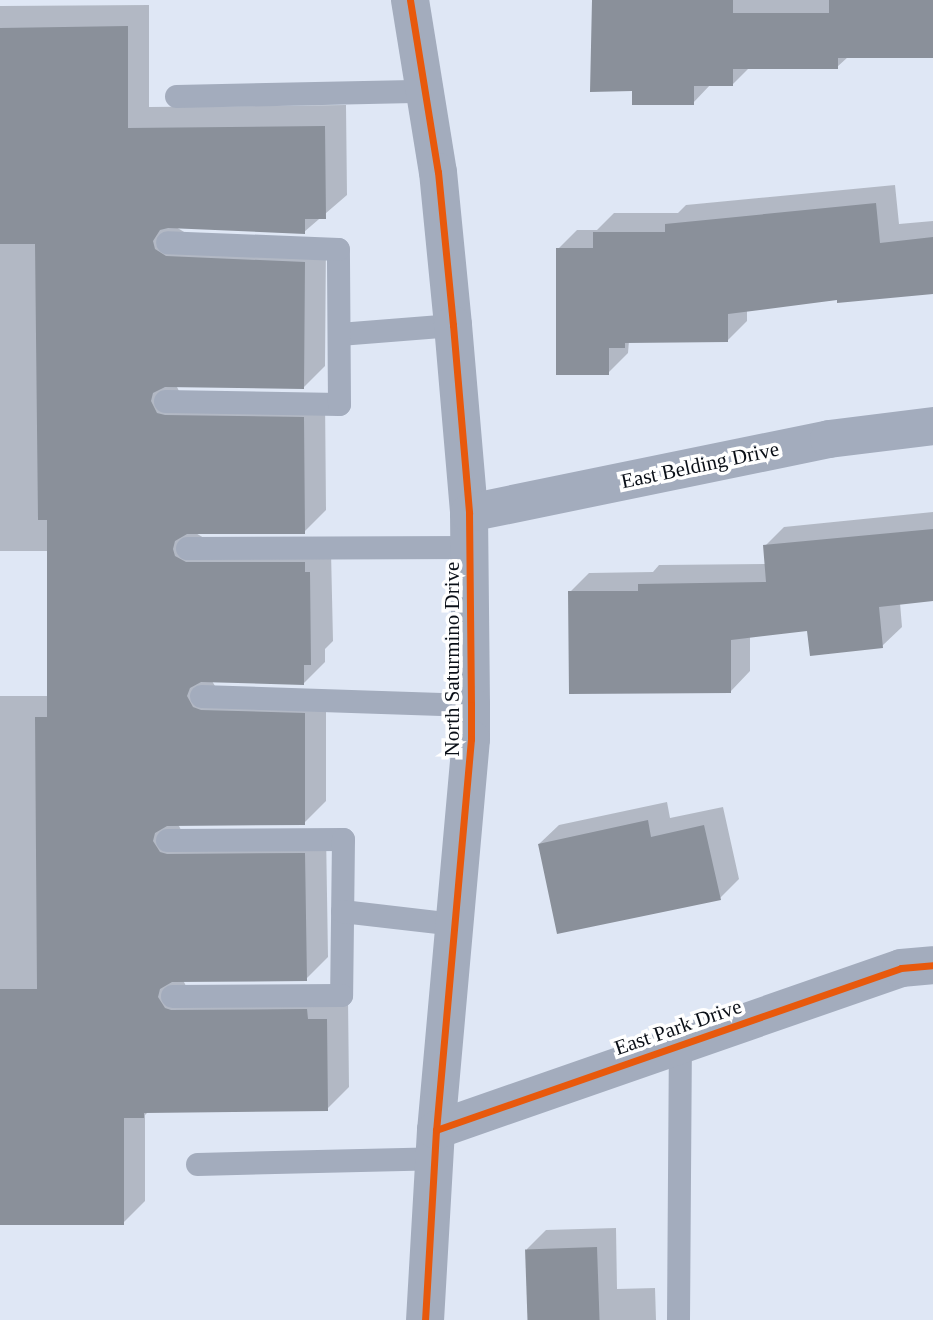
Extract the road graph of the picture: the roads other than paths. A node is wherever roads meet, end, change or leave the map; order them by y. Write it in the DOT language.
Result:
graph roads {
  1 [pos="410,0"];
  2 [pos="425,91"];
  3 [pos="176,96"];
  4 [pos="167,242"];
  5 [pos="453,325"];
  6 [pos="339,334"];
  7 [pos="165,401"];
  8 [pos="933,426"];
  9 [pos="469,530"];
  10 [pos="187,548"];
  11 [pos="201,696"];
  12 [pos="471,705"];
  13 [pos="167,840"];
  14 [pos="342,911"];
  15 [pos="454,924"];
  16 [pos="933,965"];
  17 [pos="172,996"];
  18 [pos="680,1045"];
  19 [pos="436,1144"];
  20 [pos="197,1164"];
  21 [pos="425,1320"];
  22 [pos="678,1320"];
  1 -- 2 [label="street, North Saturmino Drive"];
  2 -- 3 [label="lane"];
  2 -- 5 [label="street, North Saturmino Drive"];
  4 -- 6 [label="lane"];
  5 -- 6 [label="lane"];
  5 -- 9 [label="street, North Saturmino Drive"];
  6 -- 7 [label="lane"];
  8 -- 9 [label="street, East Belding Drive"];
  9 -- 10 [label="lane"];
  9 -- 12 [label="street, North Saturmino Drive"];
  11 -- 12 [label="lane"];
  12 -- 15 [label="street, North Saturmino Drive"];
  13 -- 14 [label="lane"];
  14 -- 15 [label="lane"];
  14 -- 17 [label="lane"];
  15 -- 19 [label="street, North Saturmino Drive"];
  16 -- 18 [label="street, East Park Drive"];
  18 -- 19 [label="street, East Park Drive"];
  18 -- 22 [label="lane"];
  19 -- 20 [label="lane"];
  19 -- 21 [label="street, North Saturmino Drive"];
}
